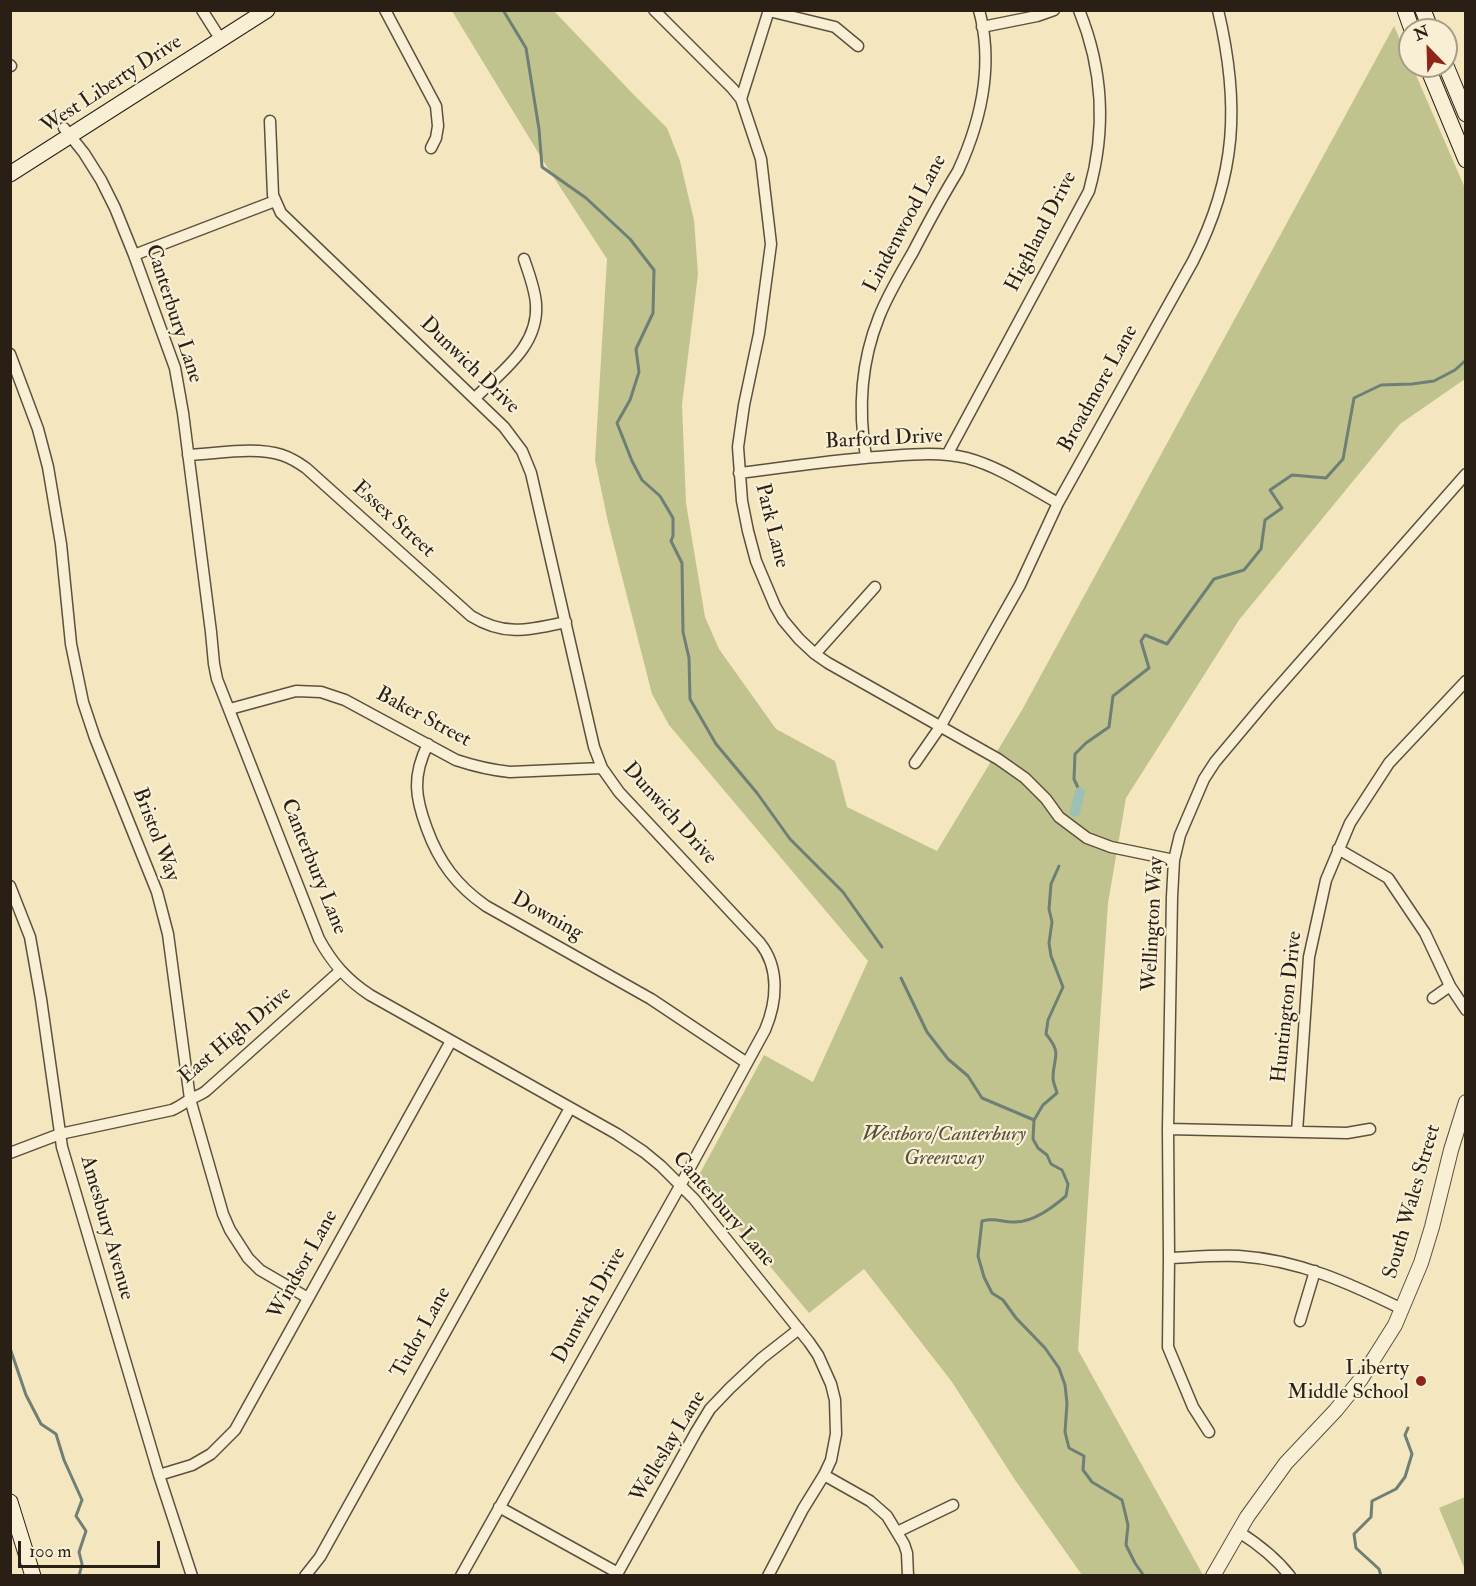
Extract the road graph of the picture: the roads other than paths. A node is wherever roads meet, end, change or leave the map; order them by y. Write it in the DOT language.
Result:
graph roads {
  1 [pos="202,10"];
  2 [pos="267,10"];
  3 [pos="385,10"];
  4 [pos="654,10"];
  5 [pos="979,10"];
  6 [pos="1054,10"];
  7 [pos="1079,10"];
  8 [pos="1218,10"];
  9 [pos="769,11"];
  10 [pos="982,27"];
  11 [pos="221,40"];
  12 [pos="858,46"];
  13 [pos="1432,78"];
  14 [pos="1451,78"];
  15 [pos="741,99"];
  16 [pos="1466,114"];
  17 [pos="270,121"];
  18 [pos="67,132"];
  19 [pos="431,148"];
  20 [pos="1466,160"];
  21 [pos="10,174"];
  22 [pos="275,201"];
  23 [pos="134,255"];
  24 [pos="524,259"];
  25 [pos="10,354"];
  26 [pos="475,398"];
  27 [pos="188,455"];
  28 [pos="947,455"];
  29 [pos="866,458"];
  30 [pos="739,473"];
  31 [pos="1466,474"];
  32 [pos="1058,503"];
  33 [pos="875,587"];
  34 [pos="566,622"];
  35 [pos="815,654"];
  36 [pos="1466,681"];
  37 [pos="230,709"];
  38 [pos="940,727"];
  39 [pos="428,744"];
  40 [pos="915,763"];
  41 [pos="602,768"];
  42 [pos="1338,849"];
  43 [pos="1174,860"];
  44 [pos="10,886"];
  45 [pos="340,971"];
  46 [pos="1450,986"];
  47 [pos="1433,998"];
  48 [pos="1466,1010"];
  49 [pos="451,1041"];
  50 [pos="747,1063"];
  51 [pos="190,1099"];
  52 [pos="1466,1102"];
  53 [pos="570,1108"];
  54 [pos="1168,1129"];
  55 [pos="1370,1129"];
  56 [pos="1297,1132"];
  57 [pos="60,1134"];
  58 [pos="10,1153"];
  59 [pos="680,1186"];
  60 [pos="1169,1258"];
  61 [pos="1315,1271"];
  62 [pos="308,1298"];
  63 [pos="1402,1309"];
  64 [pos="1300,1321"];
  65 [pos="799,1329"];
  66 [pos="1209,1432"];
  67 [pos="159,1475"];
  68 [pos="824,1475"];
  69 [pos="10,1502"];
  70 [pos="953,1505"];
  71 [pos="499,1507"];
  72 [pos="897,1532"];
  73 [pos="1239,1532"];
  74 [pos="617,1574"];
  75 [pos="33,1575"];
  76 [pos="192,1575"];
  77 [pos="305,1575"];
  78 [pos="461,1575"];
  79 [pos="768,1575"];
  80 [pos="908,1575"];
  81 [pos="1213,1575"];
  82 [pos="1290,1575"];
  1 -- 11 [label="street"];
  2 -- 11 [label="main road, West Liberty Drive"];
  3 -- 19 [label="street"];
  4 -- 15 [label="street, Park Lane"];
  5 -- 10 [label="street, Lindenwood Lane"];
  6 -- 10 [label="street"];
  7 -- 28 [label="street, Highland Drive"];
  8 -- 32 [label="street, Broadmore Lane"];
  9 -- 12 [label="street"];
  9 -- 15 [label="street"];
  10 -- 29 [label="street, Lindenwood Lane"];
  11 -- 18 [label="main road, West Liberty Drive"];
  13 -- 20 [label="main road"];
  14 -- 16 [label="main road"];
  15 -- 30 [label="street, Park Lane"];
  17 -- 22 [label="street"];
  18 -- 21 [label="main road, West Liberty Drive"];
  18 -- 23 [label="street, Canterbury Lane"];
  22 -- 23 [label="street"];
  22 -- 26 [label="street, Dunwich Drive"];
  23 -- 27 [label="street, Canterbury Lane"];
  24 -- 26 [label="street"];
  25 -- 51 [label="street, Bristol Way"];
  26 -- 34 [label="street, Dunwich Drive"];
  27 -- 34 [label="street, Essex Street"];
  27 -- 37 [label="street, Canterbury Lane"];
  28 -- 29 [label="street, Barford Drive"];
  28 -- 32 [label="street, Barford Drive"];
  29 -- 30 [label="street, Barford Drive"];
  30 -- 35 [label="street, Park Lane"];
  31 -- 43 [label="street, Wellington Way"];
  32 -- 38 [label="street, Broadmore Lane"];
  33 -- 35 [label="street"];
  34 -- 41 [label="street, Dunwich Drive"];
  35 -- 38 [label="street, Park Lane"];
  36 -- 42 [label="street, Huntington Drive"];
  37 -- 39 [label="street, Baker Street"];
  37 -- 45 [label="street, Canterbury Lane"];
  38 -- 40 [label="street, Broadmore Lane"];
  38 -- 43 [label="street, Park Lane"];
  39 -- 41 [label="street, Baker Street"];
  39 -- 50 [label="street, Downing"];
  41 -- 50 [label="street, Dunwich Drive"];
  42 -- 46 [label="street"];
  42 -- 56 [label="street, Huntington Drive"];
  43 -- 54 [label="street, Wellington Way"];
  44 -- 57 [label="street, Amesbury Avenue"];
  45 -- 49 [label="street, Canterbury Lane"];
  45 -- 51 [label="street, East High Drive"];
  46 -- 47 [label="street"];
  46 -- 48 [label="street"];
  49 -- 53 [label="street, Canterbury Lane"];
  49 -- 62 [label="street, Windsor Lane"];
  50 -- 59 [label="street, Dunwich Drive"];
  51 -- 57 [label="street, East High Drive"];
  51 -- 62 [label="street, Bristol Way"];
  52 -- 63 [label="street, South Wales Street"];
  53 -- 59 [label="street, Canterbury Lane"];
  53 -- 77 [label="street, Tudor Lane"];
  54 -- 56 [label="street"];
  54 -- 60 [label="street, Wellington Way"];
  55 -- 56 [label="street"];
  57 -- 58 [label="street, East High Drive"];
  57 -- 67 [label="street, Amesbury Avenue"];
  59 -- 65 [label="street, Canterbury Lane"];
  59 -- 71 [label="street, Dunwich Drive"];
  60 -- 61 [label="street"];
  60 -- 66 [label="street, Wellington Way"];
  61 -- 63 [label="street"];
  61 -- 64 [label="street"];
  62 -- 67 [label="street, Windsor Lane"];
  63 -- 73 [label="street, South Wales Street"];
  65 -- 68 [label="street, Canterbury Lane"];
  65 -- 74 [label="street, Welleslay Lane"];
  67 -- 76 [label="street, Amesbury Avenue"];
  68 -- 72 [label="street"];
  68 -- 79 [label="street, Canterbury Lane"];
  69 -- 75 [label="main road"];
  70 -- 72 [label="street"];
  71 -- 74 [label="street"];
  71 -- 78 [label="street, Dunwich Drive"];
  72 -- 80 [label="street"];
  73 -- 81 [label="street, South Wales Street"];
  73 -- 82 [label="street"];
}
